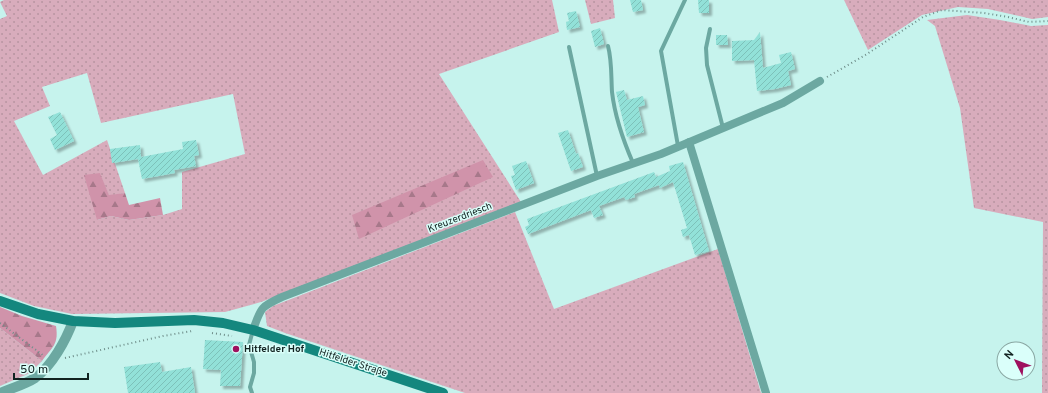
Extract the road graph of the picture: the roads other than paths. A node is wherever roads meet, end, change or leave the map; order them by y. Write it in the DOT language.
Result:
graph roads {
  1 [pos="685,0"];
  2 [pos="710,29"];
  3 [pos="569,46"];
  4 [pos="608,46"];
  5 [pos="820,81"];
  6 [pos="723,128"];
  7 [pos="689,142"];
  8 [pos="678,146"];
  9 [pos="633,164"];
  10 [pos="597,176"];
  11 [pos="0,301"];
  12 [pos="73,321"];
  13 [pos="253,330"];
  14 [pos="0,393"];
  15 [pos="252,393"];
  16 [pos="443,393"];
  17 [pos="766,393"];
  1 -- 8 [label="lane"];
  2 -- 6 [label="lane"];
  3 -- 10 [label="lane"];
  4 -- 9 [label="lane"];
  5 -- 6 [label="street, Kreuzerdriesch"];
  6 -- 7 [label="street, Kreuzerdriesch"];
  7 -- 8 [label="street, Kreuzerdriesch"];
  7 -- 17 [label="street"];
  8 -- 9 [label="street, Kreuzerdriesch"];
  9 -- 10 [label="street, Kreuzerdriesch"];
  10 -- 13 [label="street, Kreuzerdriesch"];
  11 -- 12 [label="main road, Hitfelder Straße"];
  12 -- 13 [label="main road, Hitfelder Straße"];
  12 -- 14 [label="street"];
  13 -- 15 [label="lane"];
  13 -- 16 [label="main road, Hitfelder Straße"];
}
